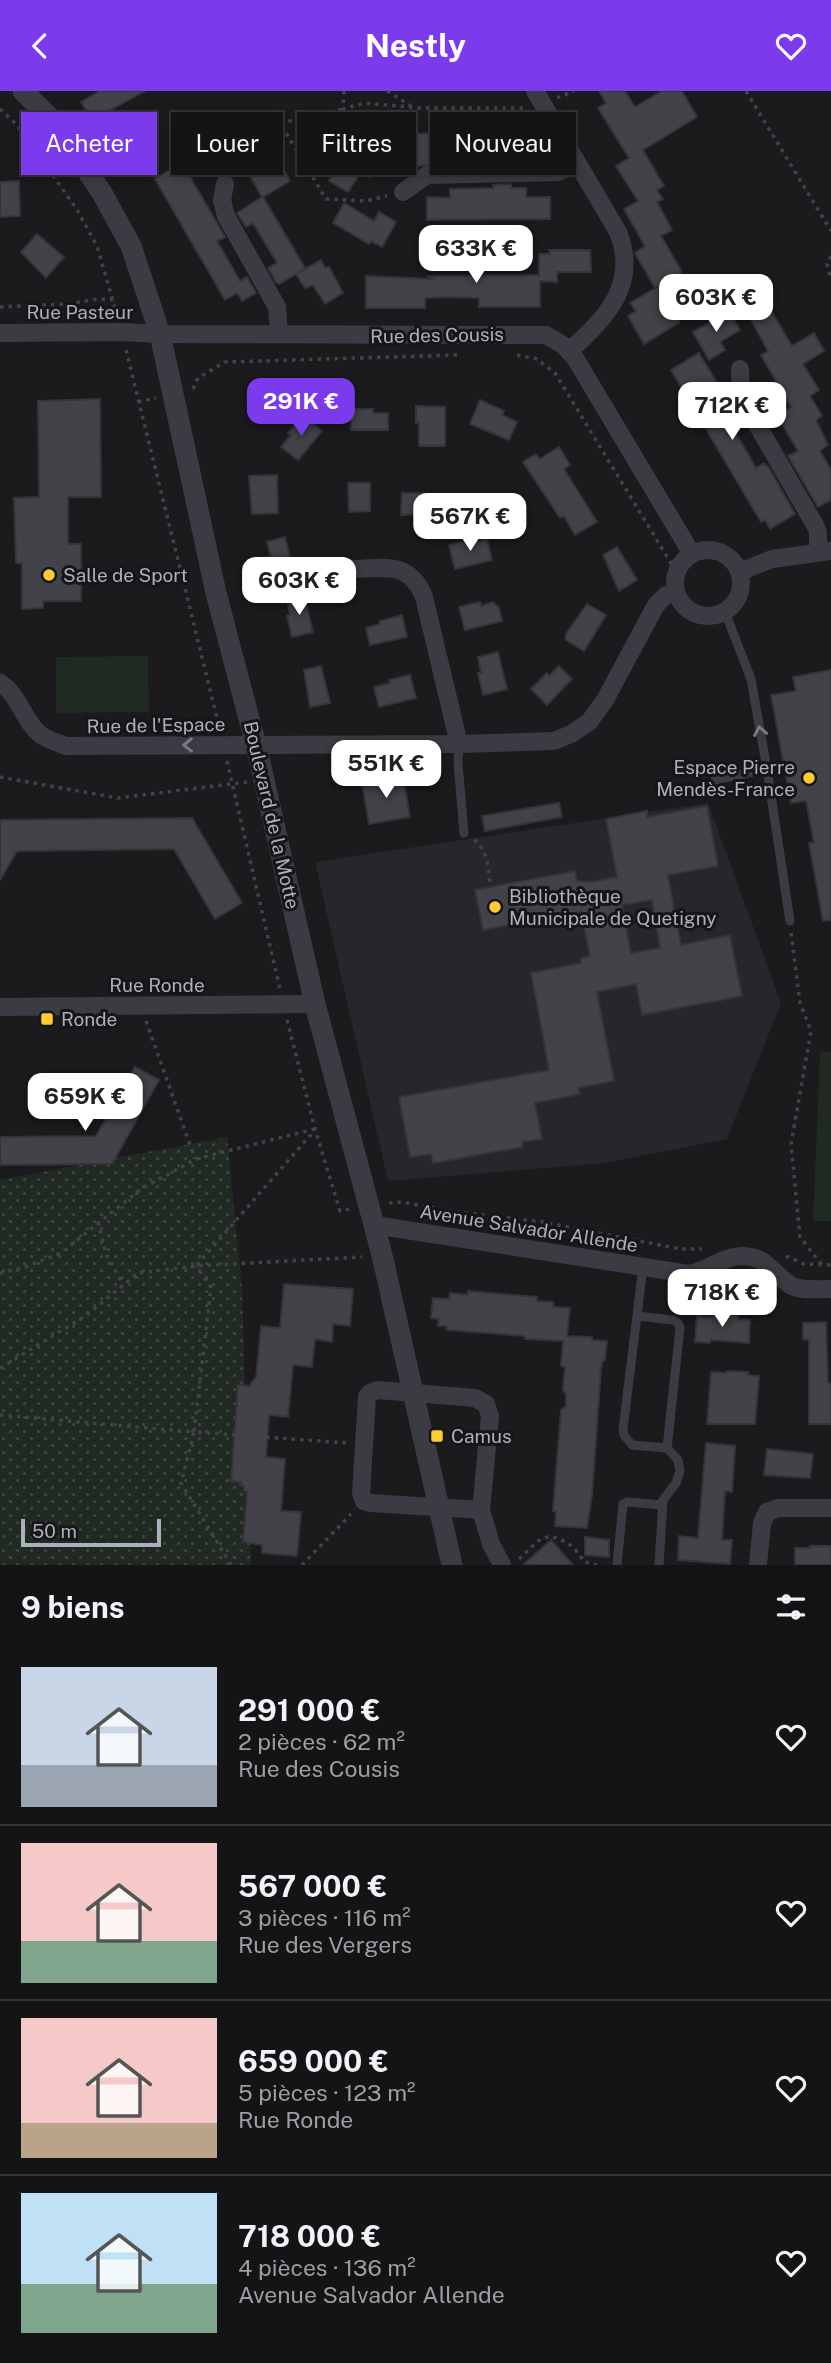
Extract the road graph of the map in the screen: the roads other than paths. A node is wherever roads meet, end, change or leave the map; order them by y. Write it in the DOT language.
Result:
graph roads {
  1 [pos="27,92"];
  2 [pos="539,97"];
  3 [pos="577,163"];
  4 [pos="225,184"];
  5 [pos="403,192"];
  6 [pos="0,333"];
  7 [pos="160,334"];
  8 [pos="279,334"];
  9 [pos="569,351"];
  10 [pos="740,369"];
  11 [pos="825,551"];
  12 [pos="692,554"];
  13 [pos="352,569"];
  14 [pos="739,572"];
  15 [pos="676,592"];
  16 [pos="724,612"];
  17 [pos="0,683"];
  18 [pos="458,744"];
  19 [pos="256,745"];
  20 [pos="767,769"];
  21 [pos="715,780"];
  22 [pos="464,833"];
  23 [pos="790,922"];
  24 [pos="315,1004"];
  25 [pos="0,1007"];
  26 [pos="371,1215"];
  27 [pos="643,1267"];
  28 [pos="831,1289"];
  29 [pos="637,1316"];
  30 [pos="413,1393"];
  31 [pos="667,1448"];
  32 [pos="662,1506"];
  33 [pos="831,1508"];
  34 [pos="440,1509"];
  35 [pos="481,1510"];
  36 [pos="508,1563"];
  37 [pos="452,1565"];
  38 [pos="617,1565"];
  39 [pos="659,1565"];
  40 [pos="758,1565"];
  1 -- 7 [label="street, Boulevard de la Motte"];
  2 -- 3 [label="street"];
  3 -- 5 [label="street"];
  3 -- 9 [label="street"];
  4 -- 8 [label="street"];
  6 -- 7 [label="street, Rue Pasteur"];
  7 -- 8 [label="street, Rue des Cousis"];
  7 -- 19 [label="street, Boulevard de la Motte"];
  8 -- 9 [label="street, Rue des Cousis"];
  9 -- 12 [label="street"];
  10 -- 11 [label="street"];
  11 -- 14 [label="street"];
  12 -- 14 [label="street"];
  12 -- 15 [label="street"];
  13 -- 18 [label="street"];
  14 -- 16 [label="street"];
  15 -- 16 [label="street"];
  15 -- 18 [label="street, Rue de l'Espace"];
  20 -- 16 [label="lane, one-way"];
  19 -- 17 [label="street, Rue de l'Espace, one-way"];
  18 -- 19 [label="street, Rue de l'Espace"];
  18 -- 22 [label="lane"];
  19 -- 24 [label="street, Boulevard de la Motte"];
  20 -- 21 [label="lane"];
  20 -- 23 [label="lane"];
  24 -- 25 [label="street, Rue Ronde"];
  24 -- 26 [label="street, Boulevard de la Motte"];
  26 -- 27 [label="street, Avenue Salvador Allende"];
  26 -- 30 [label="street, Boulevard de la Motte"];
  27 -- 28 [label="street, Avenue Salvador Allende"];
  27 -- 29 [label="lane"];
  29 -- 31 [label="lane"];
  29 -- 31 [label="lane"];
  30 -- 34 [label="street, Boulevard de la Motte"];
  30 -- 34 [label="street"];
  30 -- 35 [label="street"];
  31 -- 32 [label="lane"];
  32 -- 38 [label="lane"];
  32 -- 39 [label="lane"];
  33 -- 40 [label="street"];
  34 -- 35 [label="street"];
  34 -- 37 [label="street, Boulevard de la Motte"];
  35 -- 36 [label="street"];
}
